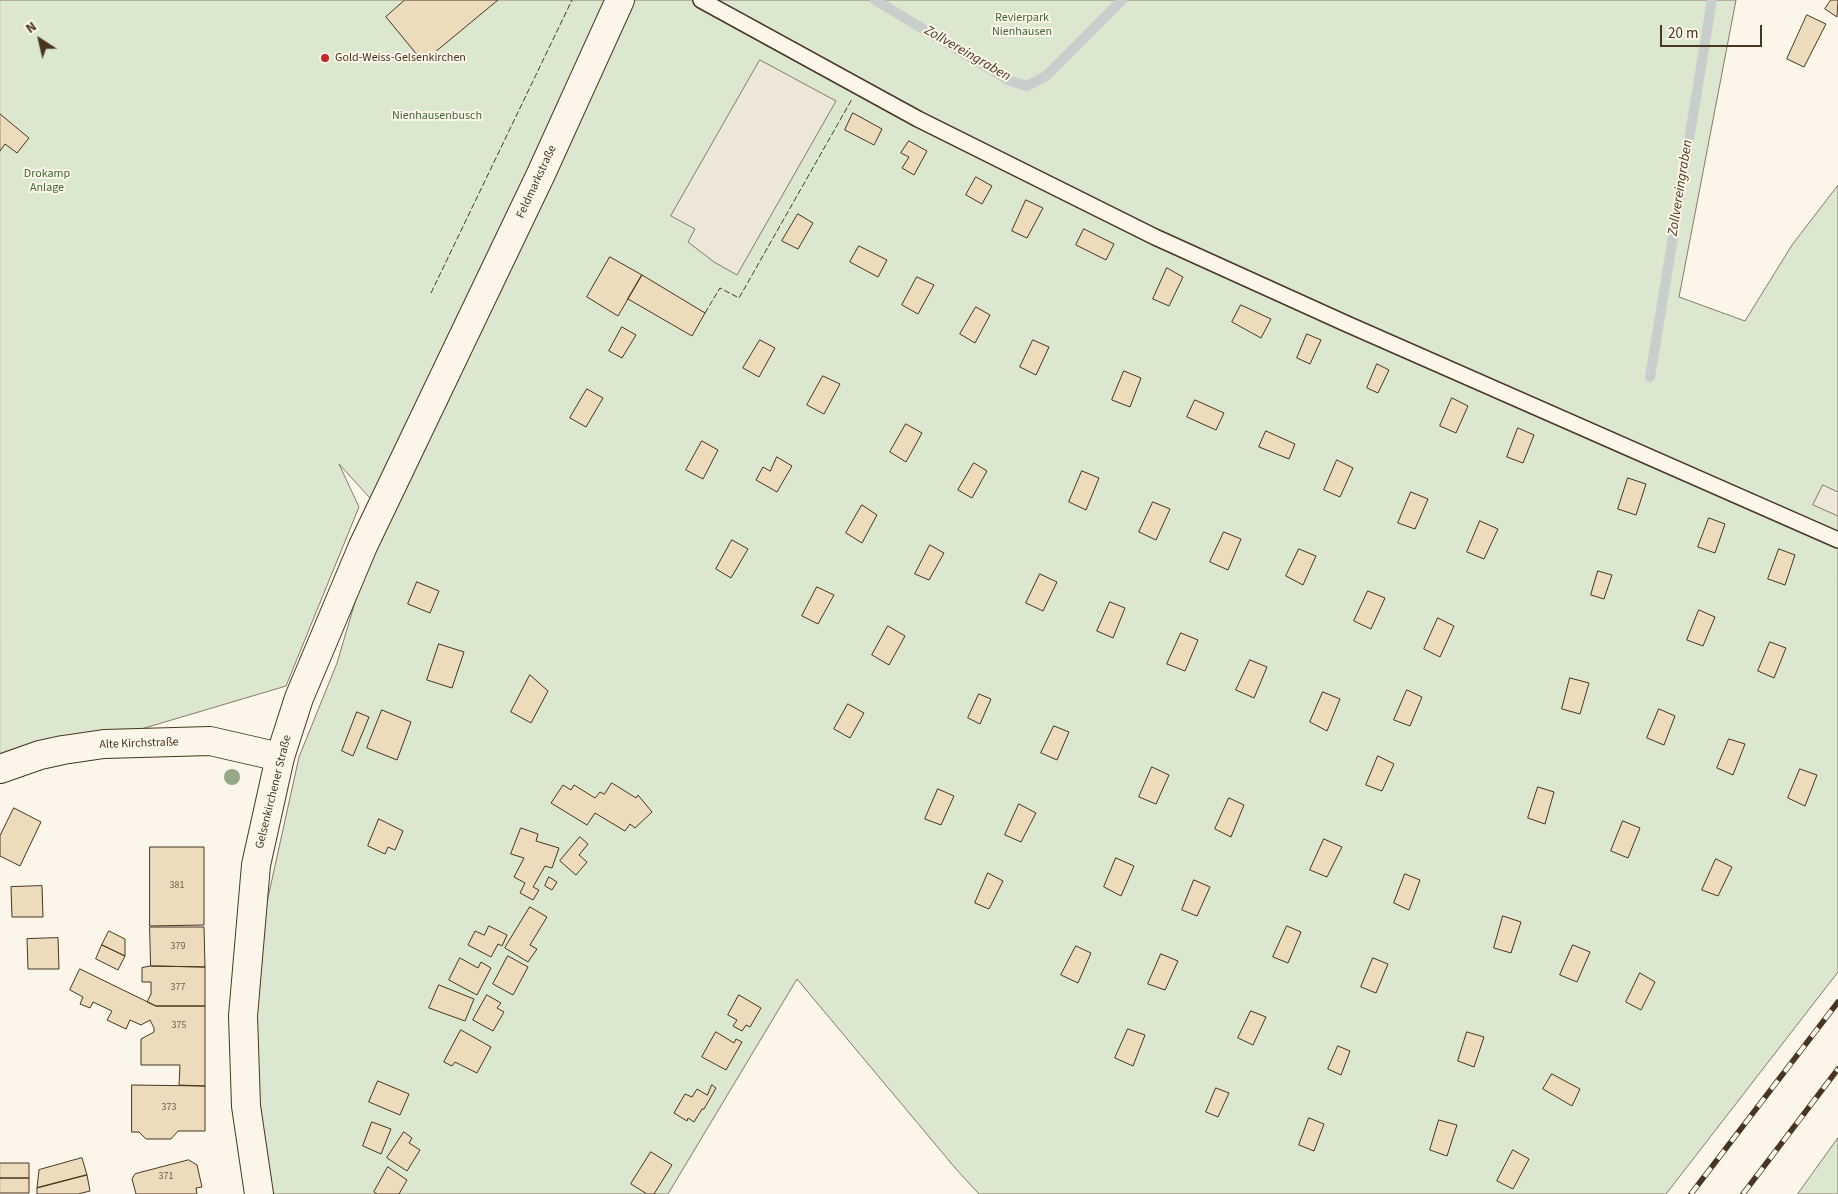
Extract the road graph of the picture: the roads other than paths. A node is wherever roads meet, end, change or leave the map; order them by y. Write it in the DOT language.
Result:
graph roads {
  1 [pos="620,0"];
  2 [pos="701,0"];
  3 [pos="452,363"];
  4 [pos="1838,540"];
  5 [pos="280,757"];
  6 [pos="0,770"];
  7 [pos="258,1194"];
  1 -- 3 [label="street, Feldmarkstraße"];
  2 -- 4 [label="lane"];
  3 -- 5 [label="street, Gelsenkirchener Straße"];
  5 -- 6 [label="street, Alte Kirchstraße"];
  5 -- 7 [label="street, Gelsenkirchener Straße"];
}
